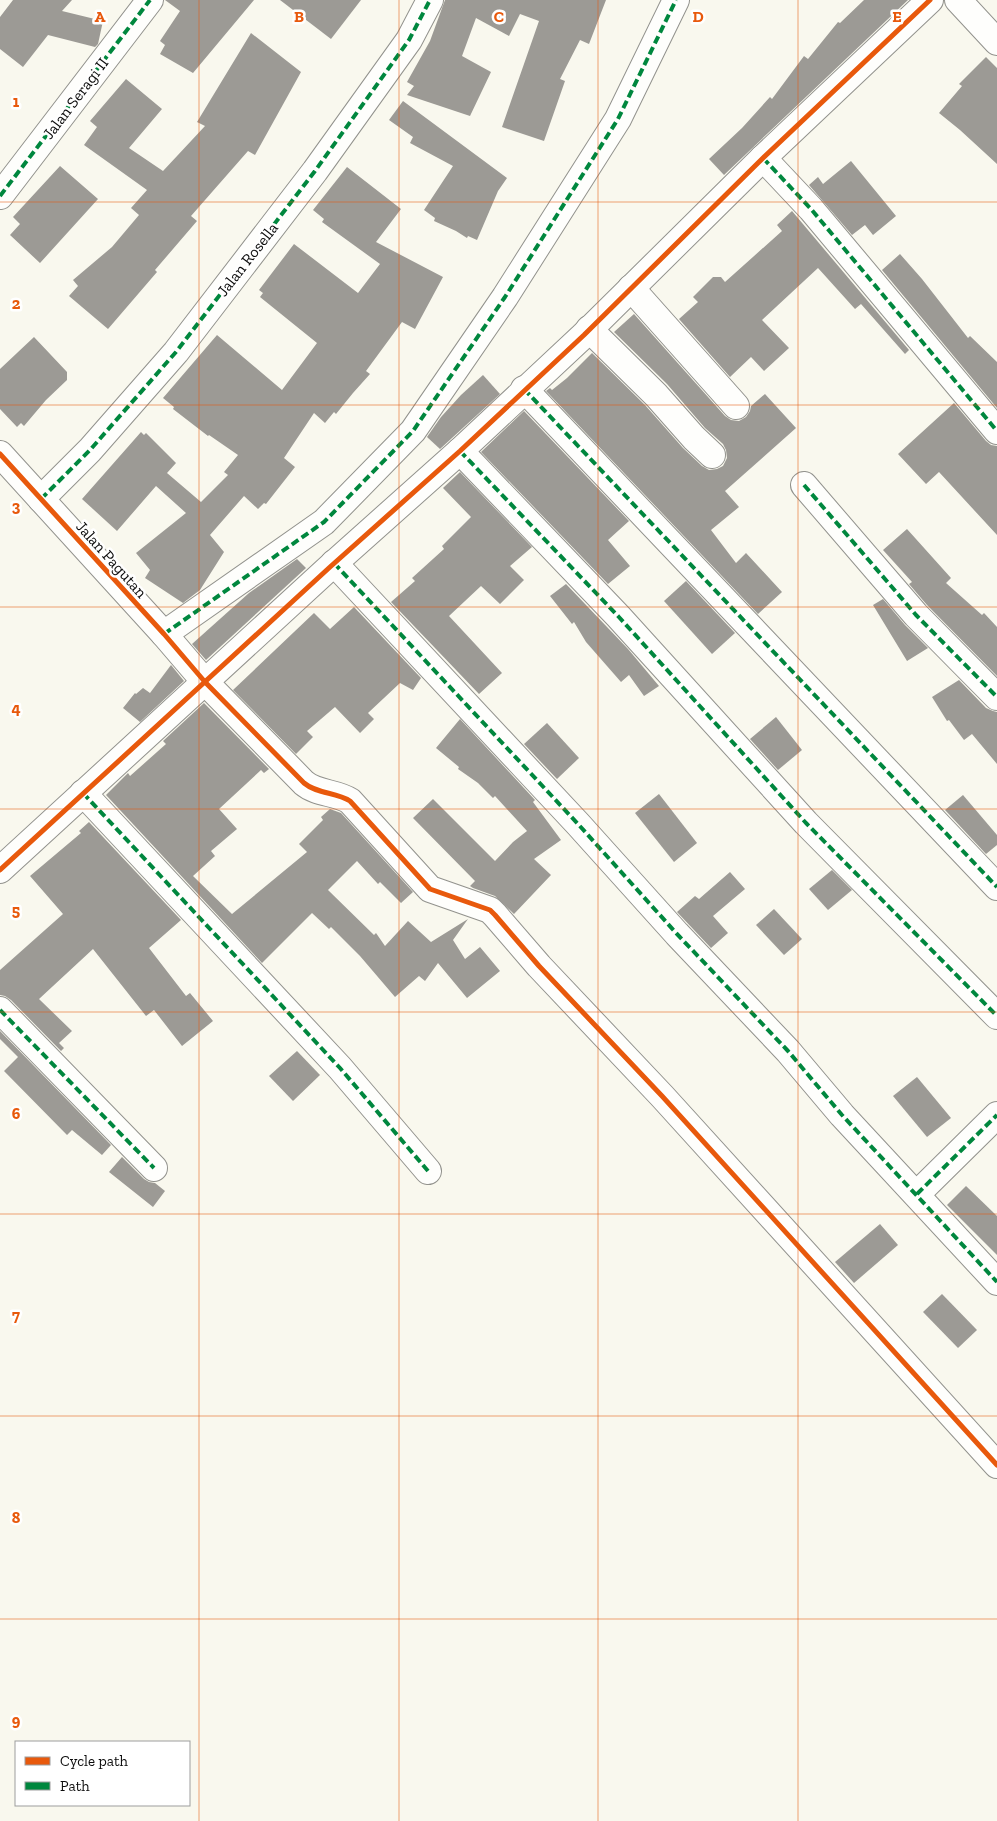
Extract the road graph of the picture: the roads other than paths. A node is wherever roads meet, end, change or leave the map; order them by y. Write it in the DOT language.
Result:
graph roads {
  1 [pos="150,0"];
  2 [pos="430,0"];
  3 [pos="676,0"];
  4 [pos="930,0"];
  5 [pos="958,0"];
  6 [pos="997,42"];
  7 [pos="764,158"];
  8 [pos="0,196"];
  9 [pos="631,288"];
  10 [pos="589,330"];
  11 [pos="524,389"];
  12 [pos="736,406"];
  13 [pos="997,432"];
  14 [pos="460,450"];
  15 [pos="0,454"];
  16 [pos="712,455"];
  17 [pos="804,485"];
  18 [pos="41,499"];
  19 [pos="334,563"];
  20 [pos="164,634"];
  21 [pos="204,682"];
  22 [pos="997,697"];
  23 [pos="83,793"];
  24 [pos="0,870"];
  25 [pos="997,887"];
  26 [pos="0,1010"];
  27 [pos="997,1016"];
  28 [pos="997,1115"];
  29 [pos="154,1168"];
  30 [pos="428,1171"];
  31 [pos="917,1194"];
  32 [pos="997,1282"];
  33 [pos="997,1465"];
  1 -- 8 [label="street, Jalan Seragi II"];
  2 -- 18 [label="street, Jalan Rosella"];
  3 -- 20 [label="street"];
  4 -- 7 [label="street"];
  5 -- 6 [label="street"];
  7 -- 9 [label="street"];
  7 -- 13 [label="street"];
  9 -- 10 [label="street"];
  9 -- 12 [label="street"];
  10 -- 11 [label="street"];
  10 -- 16 [label="street"];
  11 -- 14 [label="street"];
  11 -- 25 [label="street"];
  14 -- 19 [label="street"];
  14 -- 27 [label="street"];
  15 -- 18 [label="street, Jalan Pagutan"];
  17 -- 22 [label="street"];
  18 -- 20 [label="street, Jalan Pagutan"];
  19 -- 21 [label="street"];
  19 -- 31 [label="street"];
  20 -- 21 [label="street, Jalan Pagutan"];
  21 -- 23 [label="street"];
  21 -- 33 [label="street, Jalan Pagutan"];
  23 -- 24 [label="street"];
  23 -- 30 [label="street"];
  26 -- 29 [label="street"];
  28 -- 31 [label="street"];
  31 -- 32 [label="street"];
}
